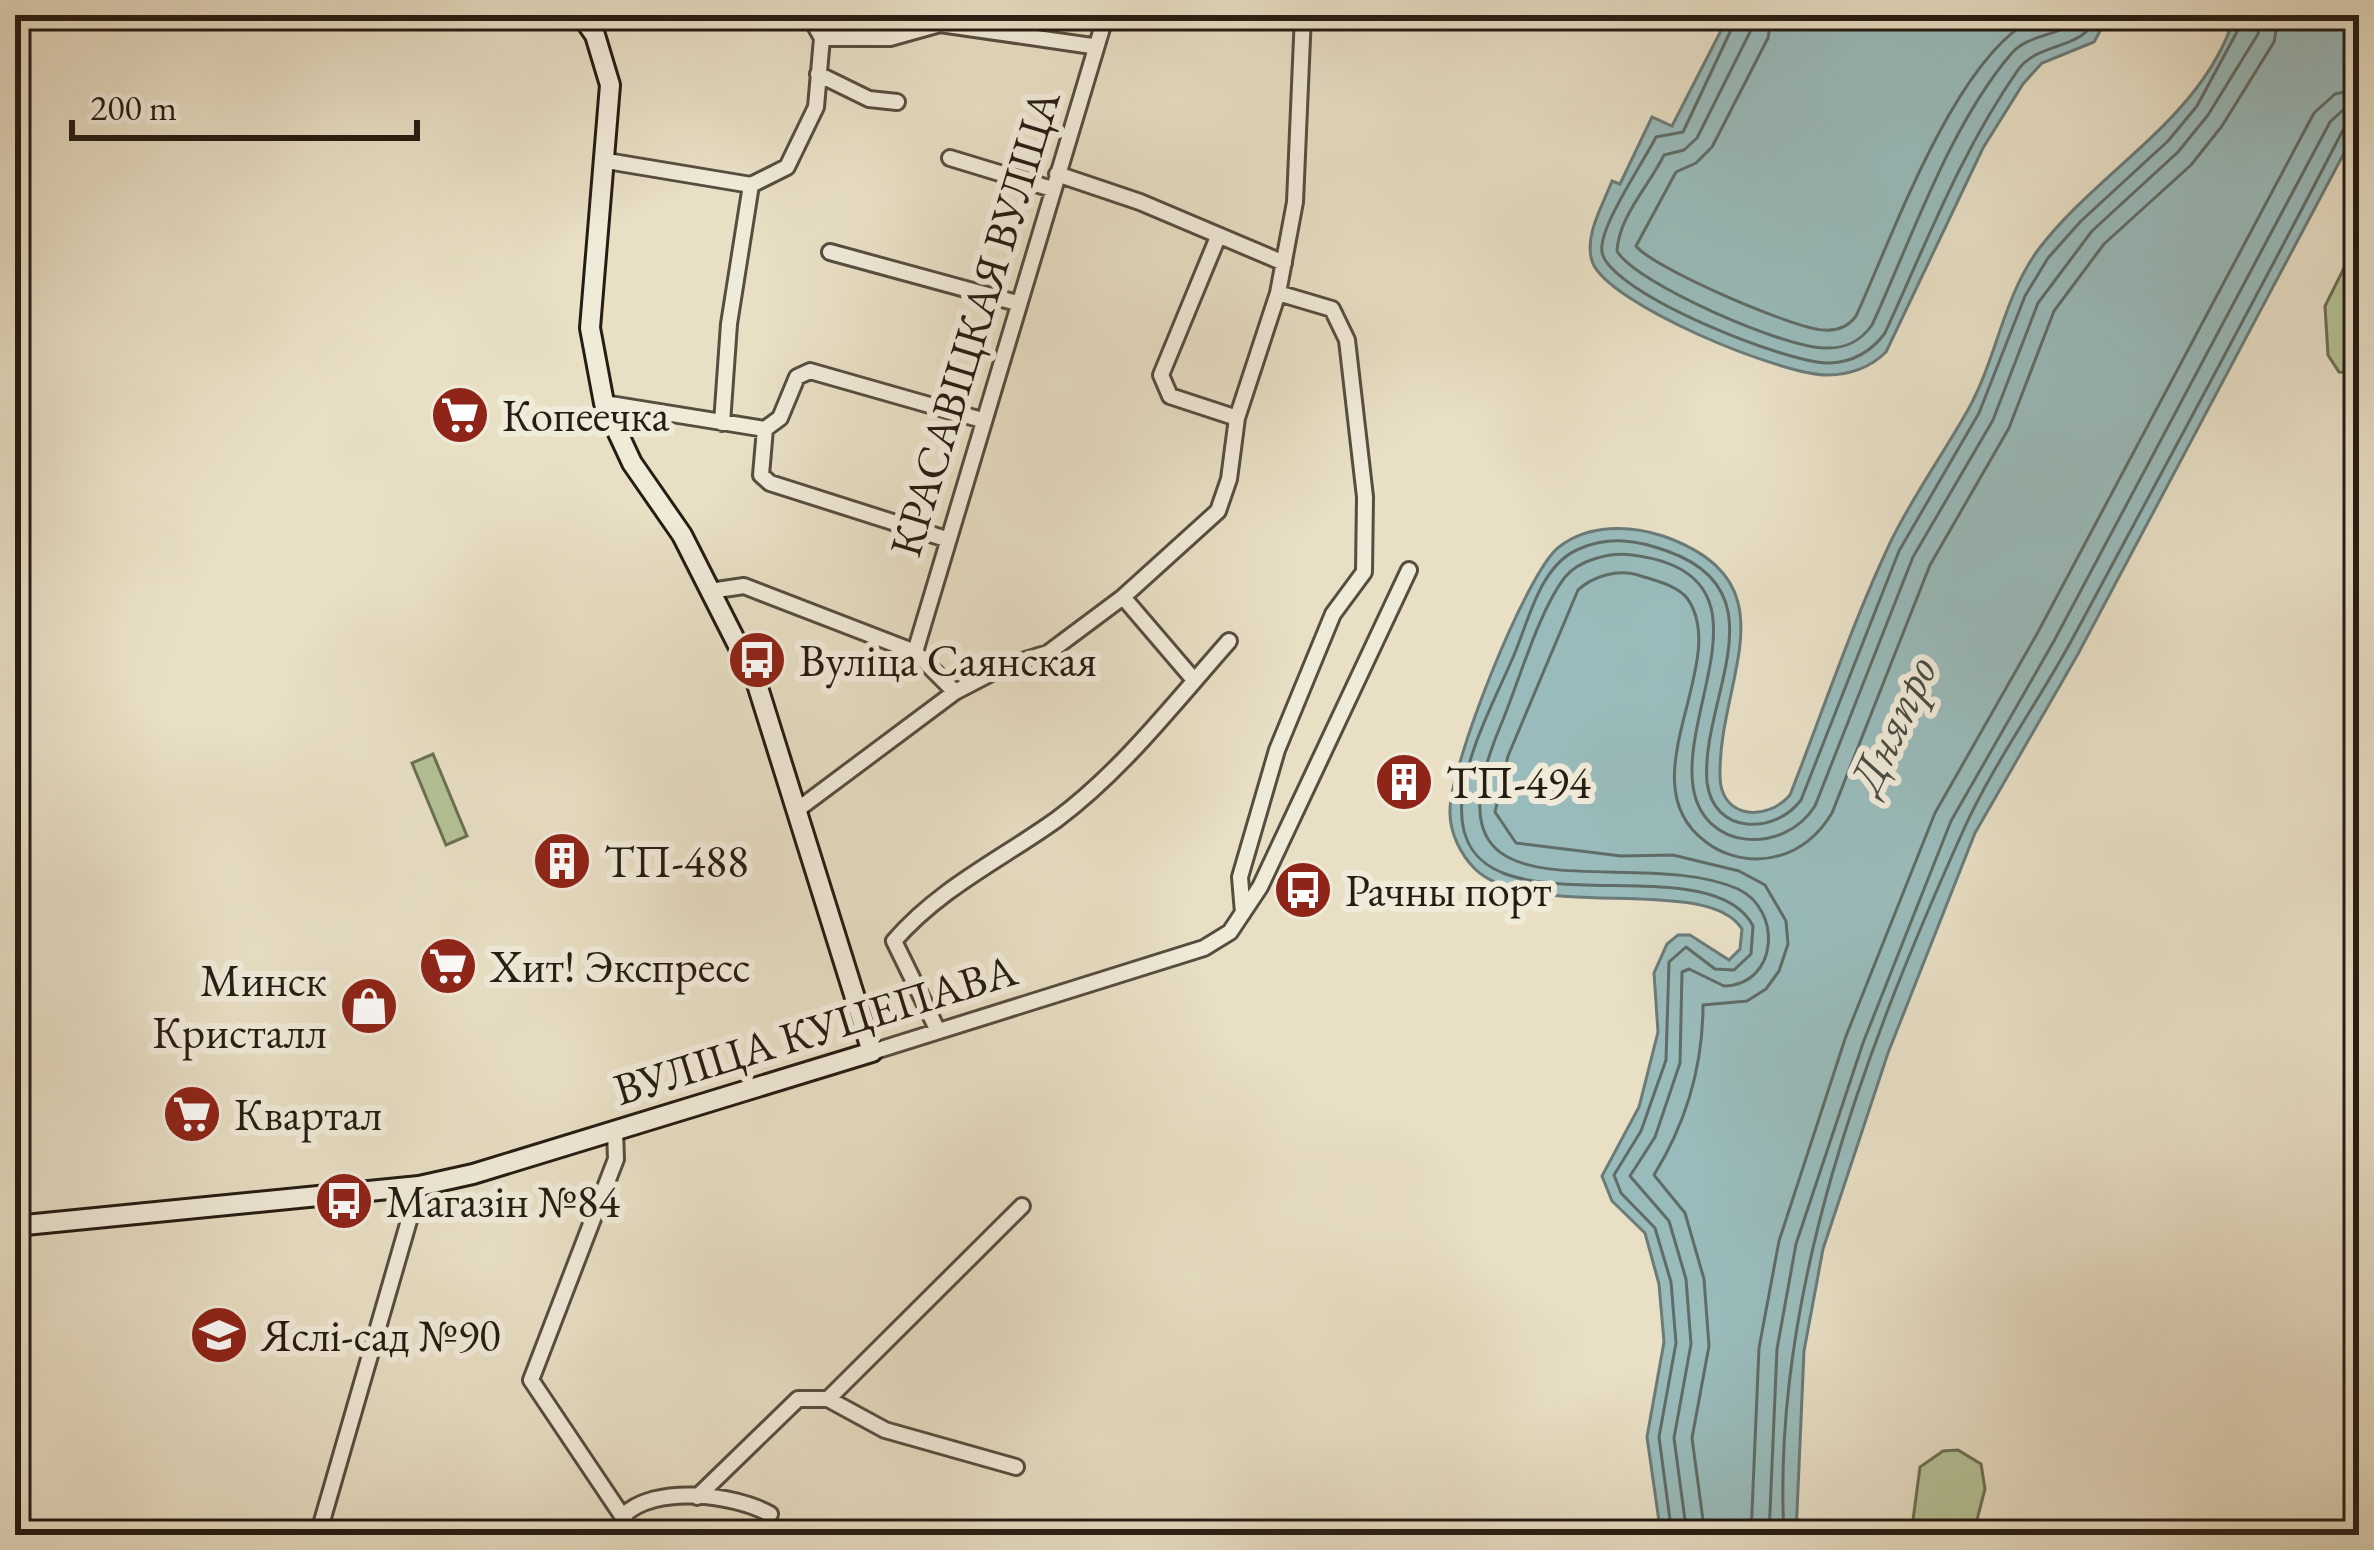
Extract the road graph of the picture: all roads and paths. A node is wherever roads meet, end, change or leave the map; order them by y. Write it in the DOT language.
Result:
graph roads {
  1 [pos="581,15"];
  2 [pos="809,15"];
  3 [pos="990,15"];
  4 [pos="1106,15"];
  5 [pos="1304,15"];
  6 [pos="946,20"];
  7 [pos="595,25"];
  8 [pos="999,29"];
  9 [pos="821,38"];
  10 [pos="1092,46"];
  11 [pos="818,74"];
  12 [pos="897,102"];
  13 [pos="950,158"];
  14 [pos="607,161"];
  15 [pos="1054,182"];
  16 [pos="751,185"];
  17 [pos="1218,237"];
  18 [pos="830,252"];
  19 [pos="1284,263"];
  20 [pos="1278,293"];
  21 [pos="1017,303"];
  22 [pos="604,403"];
  23 [pos="1237,418"];
  24 [pos="982,420"];
  25 [pos="722,423"];
  26 [pos="765,429"];
  27 [pos="946,539"];
  28 [pos="1409,571"];
  29 [pos="710,592"];
  30 [pos="1124,597"];
  31 [pos="1229,641"];
  32 [pos="915,652"];
  33 [pos="1194,680"];
  34 [pos="955,692"];
  35 [pos="797,810"];
  36 [pos="1243,915"];
  37 [pos="938,1031"];
  38 [pos="872,1052"];
  39 [pos="615,1131"];
  40 [pos="419,1186"];
  41 [pos="1022,1206"];
  42 [pos="15,1226"];
  43 [pos="827,1400"];
  44 [pos="1016,1467"];
  45 [pos="697,1497"];
  46 [pos="770,1514"];
  47 [pos="623,1516"];
  48 [pos="318,1535"];
  49 [pos="635,1535"];
  1 -- 7 [label="main road"];
  2 -- 9 [label="street"];
  3 -- 8 [label="street"];
  4 -- 10 [label="street, КРАСАВІЦКАЯ ВУЛІЦА"];
  5 -- 19 [label="street"];
  6 -- 8 [label="street"];
  6 -- 9 [label="street"];
  7 -- 14 [label="main road"];
  8 -- 10 [label="street"];
  9 -- 11 [label="street"];
  10 -- 15 [label="street, КРАСАВІЦКАЯ ВУЛІЦА"];
  11 -- 12 [label="street"];
  11 -- 16 [label="street"];
  13 -- 15 [label="street"];
  14 -- 16 [label="street"];
  14 -- 22 [label="main road"];
  15 -- 17 [label="street"];
  15 -- 21 [label="street, КРАСАВІЦКАЯ ВУЛІЦА"];
  16 -- 25 [label="street"];
  17 -- 19 [label="street"];
  17 -- 23 [label="street"];
  18 -- 21 [label="street"];
  19 -- 20 [label="street"];
  20 -- 23 [label="street"];
  20 -- 36 [label="street"];
  21 -- 24 [label="street, КРАСАВІЦКАЯ ВУЛІЦА"];
  22 -- 25 [label="street"];
  22 -- 29 [label="main road"];
  23 -- 30 [label="street"];
  24 -- 26 [label="street"];
  24 -- 27 [label="street, КРАСАВІЦКАЯ ВУЛІЦА"];
  25 -- 26 [label="street"];
  26 -- 27 [label="street"];
  27 -- 32 [label="street, КРАСАВІЦКАЯ ВУЛІЦА"];
  28 -- 36 [label="street, ВУЛІЦА КУЦЕПАВА"];
  29 -- 32 [label="street"];
  29 -- 35 [label="main road"];
  30 -- 33 [label="street"];
  30 -- 34 [label="street"];
  31 -- 33 [label="street"];
  32 -- 34 [label="street"];
  33 -- 37 [label="street"];
  34 -- 35 [label="street"];
  35 -- 38 [label="main road"];
  36 -- 37 [label="street, ВУЛІЦА КУЦЕПАВА"];
  37 -- 38 [label="street, ВУЛІЦА КУЦЕПАВА"];
  38 -- 39 [label="main road, ВУЛІЦА КУЦЕПАВА"];
  39 -- 40 [label="main road, ВУЛІЦА КУЦЕПАВА"];
  39 -- 47 [label="street"];
  40 -- 42 [label="main road, ВУЛІЦА КУЦЕПАВА"];
  40 -- 48 [label="street"];
  41 -- 43 [label="street"];
  43 -- 44 [label="street"];
  43 -- 45 [label="street"];
  45 -- 46 [label="street"];
  45 -- 47 [label="street"];
  47 -- 49 [label="street"];
}
